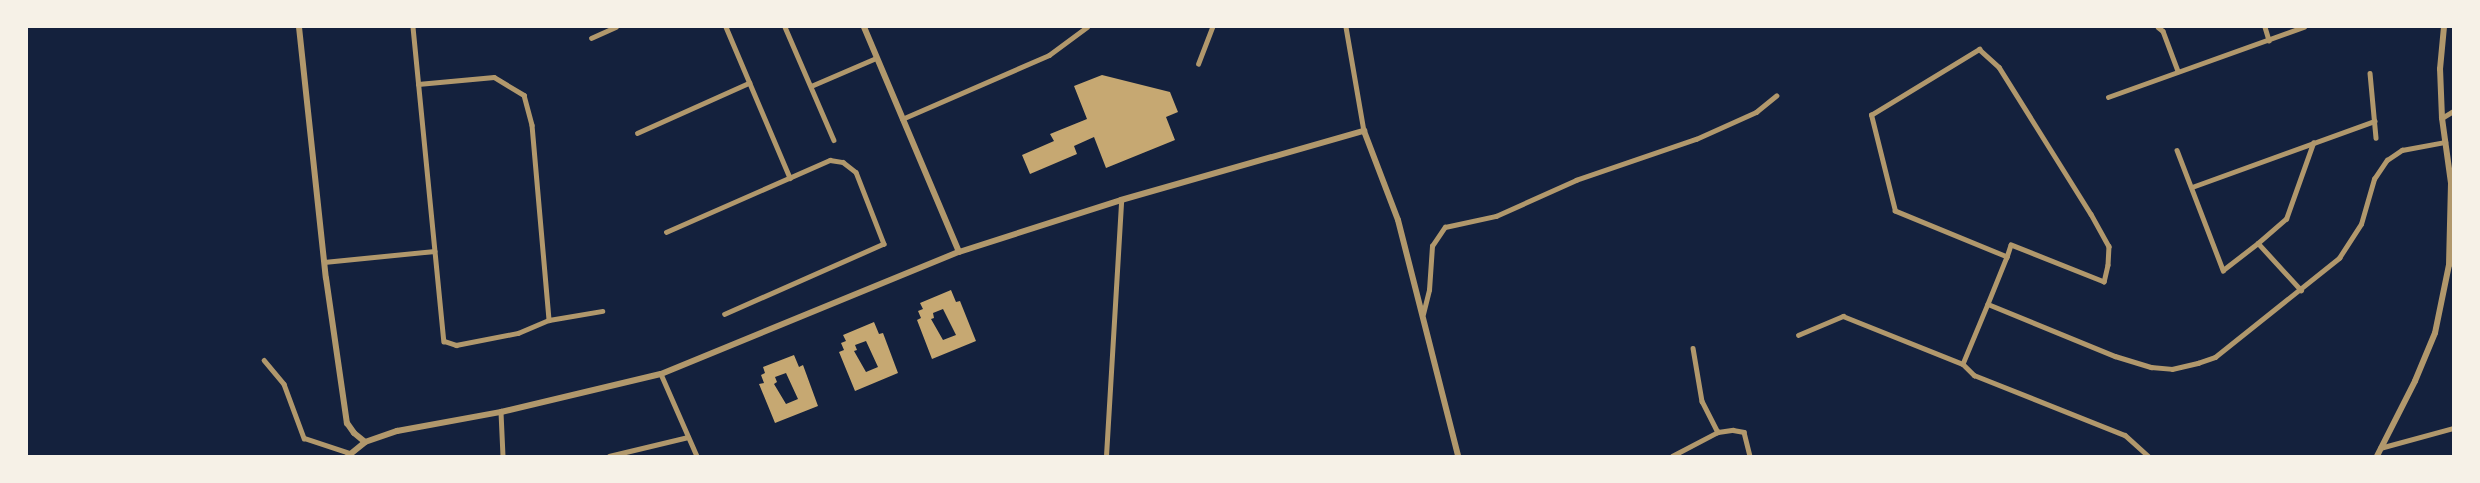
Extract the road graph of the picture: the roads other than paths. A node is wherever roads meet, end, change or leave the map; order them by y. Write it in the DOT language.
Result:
graph roads {
  1 [pos="299,27"];
  2 [pos="413,27"];
  3 [pos="616,27"];
  4 [pos="726,27"];
  5 [pos="785,27"];
  6 [pos="864,27"];
  7 [pos="1087,27"];
  8 [pos="1212,27"];
  9 [pos="1346,27"];
  10 [pos="2158,27"];
  11 [pos="2265,27"];
  12 [pos="2304,27"];
  13 [pos="2444,27"];
  14 [pos="591,38"];
  15 [pos="2269,40"];
  16 [pos="876,58"];
  17 [pos="1197,64"];
  18 [pos="2178,71"];
  19 [pos="2370,73"];
  20 [pos="749,82"];
  21 [pos="418,84"];
  22 [pos="811,86"];
  23 [pos="1776,96"];
  24 [pos="2108,97"];
  25 [pos="2453,111"];
  26 [pos="2442,117"];
  27 [pos="902,119"];
  28 [pos="2374,121"];
  29 [pos="1364,131"];
  30 [pos="637,133"];
  31 [pos="2376,138"];
  32 [pos="834,140"];
  33 [pos="2445,142"];
  34 [pos="2313,143"];
  35 [pos="2177,150"];
  36 [pos="790,178"];
  37 [pos="2192,187"];
  38 [pos="1121,200"];
  39 [pos="666,232"];
  40 [pos="2258,243"];
  41 [pos="434,251"];
  42 [pos="959,252"];
  43 [pos="2007,257"];
  44 [pos="324,262"];
  45 [pos="2301,290"];
  46 [pos="1988,304"];
  47 [pos="602,311"];
  48 [pos="725,314"];
  49 [pos="1423,314"];
  50 [pos="549,320"];
  51 [pos="1798,335"];
  52 [pos="1693,348"];
  53 [pos="264,360"];
  54 [pos="1963,364"];
  55 [pos="661,374"];
  56 [pos="501,412"];
  57 [pos="2453,428"];
  58 [pos="1718,432"];
  59 [pos="688,436"];
  60 [pos="365,442"];
  61 [pos="2380,448"];
  62 [pos="349,455"];
  63 [pos="503,456"];
  64 [pos="609,456"];
  65 [pos="697,456"];
  66 [pos="1106,456"];
  67 [pos="1458,456"];
  68 [pos="1672,456"];
  69 [pos="1750,456"];
  70 [pos="2148,456"];
  71 [pos="2378,456"];
  1 -- 44 [label="street"];
  2 -- 21 [label="street"];
  3 -- 14 [label="street"];
  4 -- 20 [label="street"];
  5 -- 22 [label="street"];
  6 -- 16 [label="street"];
  7 -- 27 [label="street"];
  8 -- 17 [label="street"];
  9 -- 29 [label="street"];
  10 -- 18 [label="street"];
  11 -- 15 [label="street"];
  12 -- 15 [label="street"];
  13 -- 26 [label="street"];
  15 -- 18 [label="street"];
  16 -- 22 [label="street"];
  16 -- 27 [label="street"];
  18 -- 24 [label="street"];
  19 -- 28 [label="street"];
  20 -- 30 [label="street"];
  20 -- 36 [label="street"];
  21 -- 41 [label="street"];
  21 -- 50 [label="street"];
  22 -- 32 [label="street"];
  23 -- 49 [label="street"];
  25 -- 26 [label="street"];
  26 -- 33 [label="street"];
  27 -- 42 [label="street"];
  28 -- 31 [label="street"];
  28 -- 34 [label="street"];
  29 -- 38 [label="street"];
  29 -- 49 [label="street"];
  33 -- 45 [label="street"];
  33 -- 61 [label="street"];
  34 -- 37 [label="street"];
  34 -- 40 [label="street"];
  35 -- 37 [label="street"];
  36 -- 39 [label="street"];
  36 -- 48 [label="street"];
  37 -- 40 [label="street"];
  38 -- 42 [label="street"];
  38 -- 66 [label="street"];
  40 -- 45 [label="street"];
  41 -- 44 [label="street"];
  41 -- 50 [label="street"];
  42 -- 55 [label="street"];
  43 -- 43 [label="street"];
  43 -- 46 [label="street"];
  44 -- 60 [label="street"];
  45 -- 46 [label="street"];
  46 -- 54 [label="street"];
  47 -- 50 [label="street"];
  49 -- 67 [label="street"];
  51 -- 54 [label="street"];
  52 -- 58 [label="street"];
  53 -- 62 [label="street"];
  54 -- 70 [label="street"];
  55 -- 56 [label="street"];
  55 -- 59 [label="street"];
  56 -- 60 [label="street"];
  56 -- 63 [label="street"];
  57 -- 61 [label="street"];
  58 -- 68 [label="street"];
  58 -- 69 [label="street"];
  59 -- 64 [label="street"];
  59 -- 65 [label="street"];
  60 -- 62 [label="street"];
  61 -- 71 [label="street"];
}
